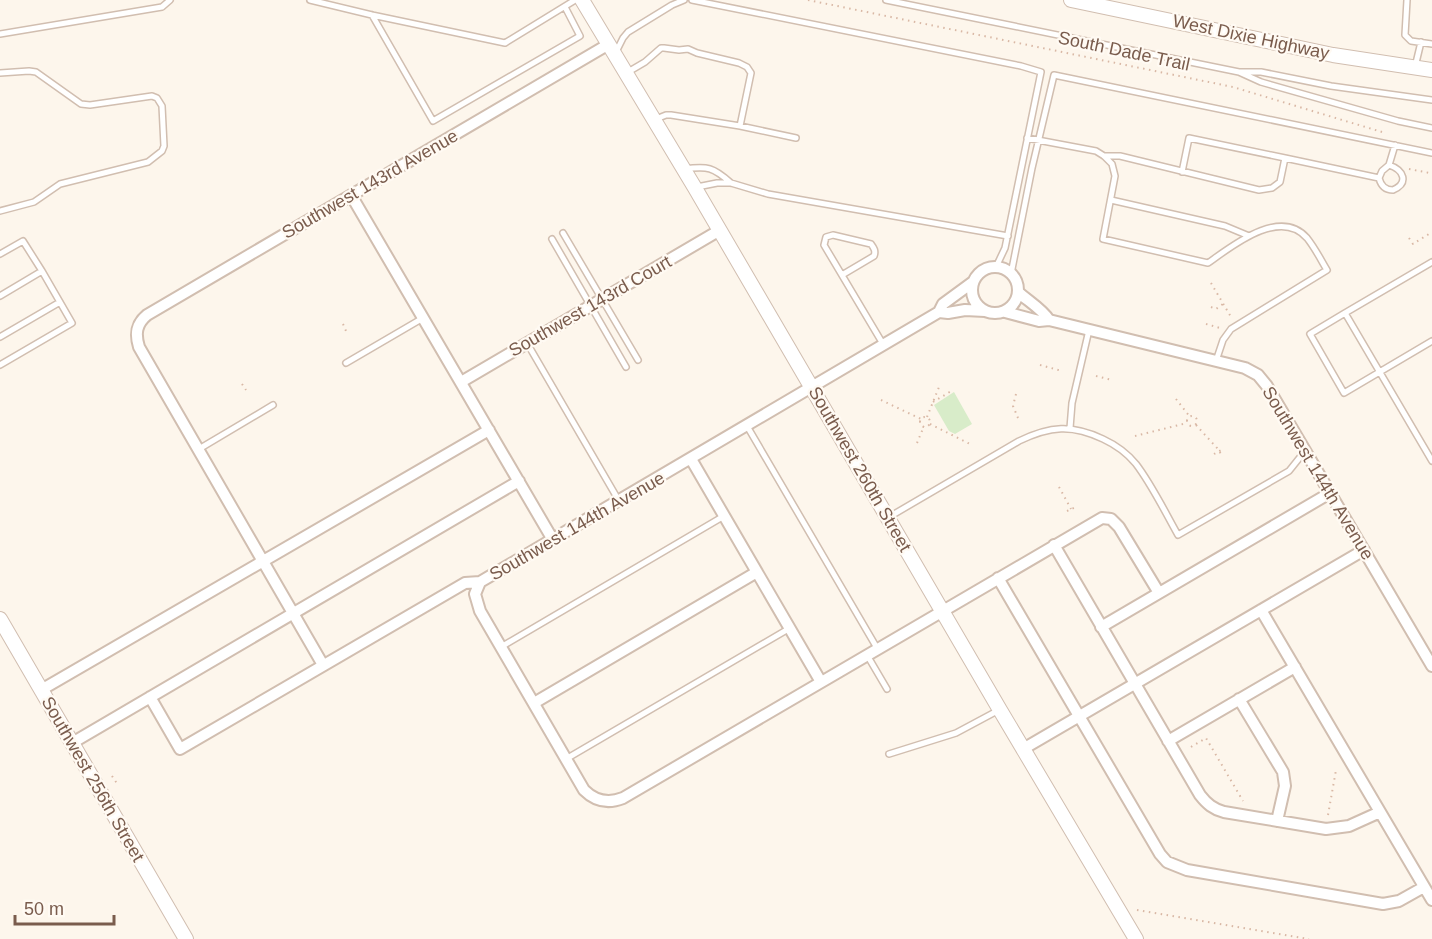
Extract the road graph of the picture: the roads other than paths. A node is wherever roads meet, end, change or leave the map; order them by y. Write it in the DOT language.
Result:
graph roads {
  1 [pos="170,0"];
  2 [pos="310,0"];
  3 [pos="575,0"];
  4 [pos="582,0"];
  5 [pos="684,0"];
  6 [pos="692,0"];
  7 [pos="886,0"];
  8 [pos="1071,0"];
  9 [pos="1407,0"];
  10 [pos="565,7"];
  11 [pos="372,15"];
  12 [pos="0,34"];
  13 [pos="1421,42"];
  14 [pos="1432,44"];
  15 [pos="612,49"];
  16 [pos="1415,67"];
  17 [pos="1432,70"];
  18 [pos="1041,72"];
  19 [pos="1239,72"];
  20 [pos="0,73"];
  21 [pos="626,73"];
  22 [pos="1054,75"];
  23 [pos="1432,99"];
  24 [pos="654,120"];
  25 [pos="740,126"];
  26 [pos="1432,128"];
  27 [pos="796,138"];
  28 [pos="1027,138"];
  29 [pos="1038,140"];
  30 [pos="1395,145"];
  31 [pos="1432,153"];
  32 [pos="1104,156"];
  33 [pos="1285,158"];
  34 [pos="1389,165"];
  35 [pos="684,169"];
  36 [pos="1182,172"];
  37 [pos="1379,178"];
  38 [pos="731,183"];
  39 [pos="695,188"];
  40 [pos="351,195"];
  41 [pos="1111,200"];
  42 [pos="0,211"];
  43 [pos="720,230"];
  44 [pos="564,233"];
  45 [pos="1008,236"];
  46 [pos="1249,236"];
  47 [pos="552,239"];
  48 [pos="0,254"];
  49 [pos="1432,262"];
  50 [pos="996,267"];
  51 [pos="42,271"];
  52 [pos="1011,274"];
  53 [pos="842,275"];
  54 [pos="973,282"];
  55 [pos="1018,292"];
  56 [pos="0,296"];
  57 [pos="602,299"];
  58 [pos="60,302"];
  59 [pos="591,305"];
  60 [pos="985,311"];
  61 [pos="939,312"];
  62 [pos="1005,312"];
  63 [pos="1345,313"];
  64 [pos="423,318"];
  65 [pos="1049,320"];
  66 [pos="1089,330"];
  67 [pos="0,338"];
  68 [pos="1432,341"];
  69 [pos="527,343"];
  70 [pos="884,346"];
  71 [pos="638,360"];
  72 [pos="1216,361"];
  73 [pos="346,363"];
  74 [pos="0,364"];
  75 [pos="626,367"];
  76 [pos="1380,372"];
  77 [pos="461,382"];
  78 [pos="812,388"];
  79 [pos="273,405"];
  80 [pos="747,426"];
  81 [pos="1070,428"];
  82 [pos="489,430"];
  83 [pos="199,449"];
  84 [pos="1305,451"];
  85 [pos="691,459"];
  86 [pos="1432,461"];
  87 [pos="519,481"];
  88 [pos="1330,493"];
  89 [pos="620,501"];
  90 [pos="724,516"];
  91 [pos="888,518"];
  92 [pos="553,540"];
  93 [pos="1054,546"];
  94 [pos="1364,550"];
  95 [pos="262,561"];
  96 [pos="757,572"];
  97 [pos="998,578"];
  98 [pos="480,582"];
  99 [pos="1159,593"];
  100 [pos="1261,610"];
  101 [pos="943,611"];
  102 [pos="292,614"];
  103 [pos="0,619"];
  104 [pos="1101,627"];
  105 [pos="790,628"];
  106 [pos="501,647"];
  107 [pos="878,648"];
  108 [pos="867,655"];
  109 [pos="323,665"];
  110 [pos="1432,666"];
  111 [pos="1294,667"];
  112 [pos="821,682"];
  113 [pos="1135,684"];
  114 [pos="887,689"];
  115 [pos="41,690"];
  116 [pos="150,697"];
  117 [pos="1239,699"];
  118 [pos="534,703"];
  119 [pos="1000,710"];
  120 [pos="1079,716"];
  121 [pos="1168,741"];
  122 [pos="72,743"];
  123 [pos="1023,749"];
  124 [pos="890,754"];
  125 [pos="566,759"];
  126 [pos="1380,812"];
  127 [pos="1277,821"];
  128 [pos="1425,887"];
  129 [pos="1432,900"];
  130 [pos="186,939"];
  131 [pos="1136,939"];
  1 -- 12 [label="lane"];
  2 -- 11 [label="lane"];
  3 -- 10 [label="lane"];
  4 -- 15 [label="street, Southwest 260th Street"];
  5 -- 15 [label="lane"];
  6 -- 18 [label="lane"];
  7 -- 19 [label="lane"];
  8 -- 16 [label="street, West Dixie Highway"];
  9 -- 13 [label="lane"];
  10 -- 11 [label="lane"];
  10 -- 11 [label="lane"];
  13 -- 14 [label="lane"];
  13 -- 16 [label="lane"];
  15 -- 21 [label="street, Southwest 260th Street"];
  15 -- 40 [label="street, Southwest 143rd Avenue"];
  16 -- 17 [label="street, West Dixie Highway"];
  18 -- 22 [label="lane"];
  18 -- 28 [label="lane"];
  19 -- 23 [label="lane"];
  19 -- 26 [label="lane"];
  20 -- 42 [label="lane"];
  21 -- 24 [label="street, Southwest 260th Street"];
  21 -- 25 [label="lane"];
  22 -- 29 [label="lane"];
  22 -- 30 [label="lane"];
  24 -- 25 [label="lane"];
  24 -- 35 [label="street, Southwest 260th Street"];
  25 -- 27 [label="lane"];
  28 -- 29 [label="lane"];
  28 -- 45 [label="lane"];
  29 -- 32 [label="lane"];
  29 -- 52 [label="lane"];
  30 -- 31 [label="lane"];
  30 -- 34 [label="lane"];
  32 -- 36 [label="lane"];
  32 -- 41 [label="lane"];
  33 -- 36 [label="lane"];
  33 -- 36 [label="lane"];
  33 -- 37 [label="lane"];
  34 -- 37 [label="lane"];
  34 -- 37 [label="lane"];
  35 -- 38 [label="lane"];
  35 -- 39 [label="street, Southwest 260th Street"];
  38 -- 39 [label="lane"];
  38 -- 45 [label="lane"];
  39 -- 43 [label="street, Southwest 260th Street"];
  40 -- 64 [label="street"];
  40 -- 83 [label="street, Southwest 143rd Avenue"];
  41 -- 46 [label="lane"];
  41 -- 46 [label="lane"];
  43 -- 57 [label="street, Southwest 143rd Court"];
  43 -- 78 [label="street, Southwest 260th Street"];
  44 -- 57 [label="lane"];
  45 -- 50 [label="lane"];
  46 -- 72 [label="lane"];
  47 -- 59 [label="lane"];
  48 -- 51 [label="lane"];
  49 -- 63 [label="lane"];
  50 -- 52 [label="street"];
  50 -- 54 [label="street"];
  51 -- 56 [label="lane"];
  51 -- 58 [label="lane"];
  52 -- 55 [label="street"];
  53 -- 53 [label="lane"];
  53 -- 70 [label="lane"];
  54 -- 60 [label="street"];
  54 -- 61 [label="street, Southwest 144th Avenue"];
  55 -- 62 [label="street"];
  55 -- 65 [label="street, Southwest 144th Avenue"];
  57 -- 59 [label="street, Southwest 143rd Court"];
  57 -- 71 [label="lane"];
  58 -- 67 [label="lane"];
  58 -- 74 [label="lane"];
  59 -- 69 [label="street, Southwest 143rd Court"];
  59 -- 75 [label="lane"];
  60 -- 61 [label="street, Southwest 144th Avenue"];
  60 -- 62 [label="street"];
  61 -- 70 [label="street, Southwest 144th Avenue"];
  62 -- 65 [label="street, Southwest 144th Avenue"];
  63 -- 76 [label="lane"];
  63 -- 76 [label="lane"];
  64 -- 73 [label="lane"];
  64 -- 77 [label="street"];
  65 -- 66 [label="street, Southwest 144th Avenue"];
  66 -- 72 [label="street, Southwest 144th Avenue"];
  66 -- 81 [label="lane"];
  68 -- 76 [label="lane"];
  69 -- 77 [label="street, Southwest 143rd Court"];
  69 -- 89 [label="lane"];
  70 -- 78 [label="street, Southwest 144th Avenue"];
  72 -- 84 [label="street, Southwest 144th Avenue"];
  76 -- 86 [label="lane"];
  77 -- 82 [label="street"];
  78 -- 80 [label="street, Southwest 144th Avenue"];
  78 -- 91 [label="street, Southwest 260th Street"];
  79 -- 83 [label="lane"];
  80 -- 85 [label="street, Southwest 144th Avenue"];
  80 -- 107 [label="lane"];
  81 -- 84 [label="lane"];
  81 -- 91 [label="lane"];
  82 -- 87 [label="street"];
  82 -- 95 [label="street"];
  83 -- 95 [label="street"];
  84 -- 88 [label="street, Southwest 144th Avenue"];
  85 -- 89 [label="street, Southwest 144th Avenue"];
  85 -- 90 [label="street"];
  87 -- 92 [label="street"];
  87 -- 102 [label="street"];
  88 -- 94 [label="street, Southwest 144th Avenue"];
  88 -- 99 [label="street"];
  89 -- 92 [label="street, Southwest 144th Avenue"];
  90 -- 96 [label="street"];
  90 -- 106 [label="lane"];
  91 -- 101 [label="street, Southwest 260th Street"];
  92 -- 98 [label="street, Southwest 144th Avenue"];
  93 -- 97 [label="street"];
  93 -- 99 [label="street"];
  93 -- 104 [label="street"];
  94 -- 100 [label="street"];
  94 -- 110 [label="street, Southwest 144th Avenue"];
  95 -- 102 [label="street"];
  95 -- 115 [label="street"];
  96 -- 105 [label="street"];
  96 -- 118 [label="street"];
  97 -- 101 [label="street"];
  97 -- 120 [label="street"];
  98 -- 106 [label="street"];
  98 -- 109 [label="street, Southwest 144th Avenue"];
  99 -- 104 [label="street"];
  100 -- 111 [label="street"];
  100 -- 113 [label="street"];
  101 -- 107 [label="street"];
  101 -- 119 [label="street, Southwest 260th Street"];
  102 -- 109 [label="street"];
  102 -- 116 [label="street"];
  103 -- 115 [label="street, Southwest 256th Street"];
  104 -- 113 [label="street"];
  105 -- 112 [label="street"];
  105 -- 125 [label="lane"];
  106 -- 118 [label="street"];
  107 -- 108 [label="street"];
  108 -- 112 [label="street"];
  108 -- 114 [label="lane"];
  109 -- 116 [label="street, Southwest 144th Avenue"];
  111 -- 117 [label="street"];
  111 -- 126 [label="street"];
  112 -- 125 [label="street"];
  113 -- 120 [label="street"];
  113 -- 121 [label="street"];
  115 -- 122 [label="street, Southwest 256th Street"];
  116 -- 122 [label="street"];
  117 -- 121 [label="street"];
  117 -- 127 [label="street"];
  118 -- 125 [label="street"];
  119 -- 123 [label="street, Southwest 260th Street"];
  119 -- 124 [label="lane"];
  120 -- 123 [label="street"];
  120 -- 128 [label="street"];
  121 -- 127 [label="street"];
  122 -- 130 [label="street, Southwest 256th Street"];
  123 -- 131 [label="street, Southwest 260th Street"];
  126 -- 127 [label="street"];
  126 -- 128 [label="street"];
  128 -- 129 [label="street"];
}
